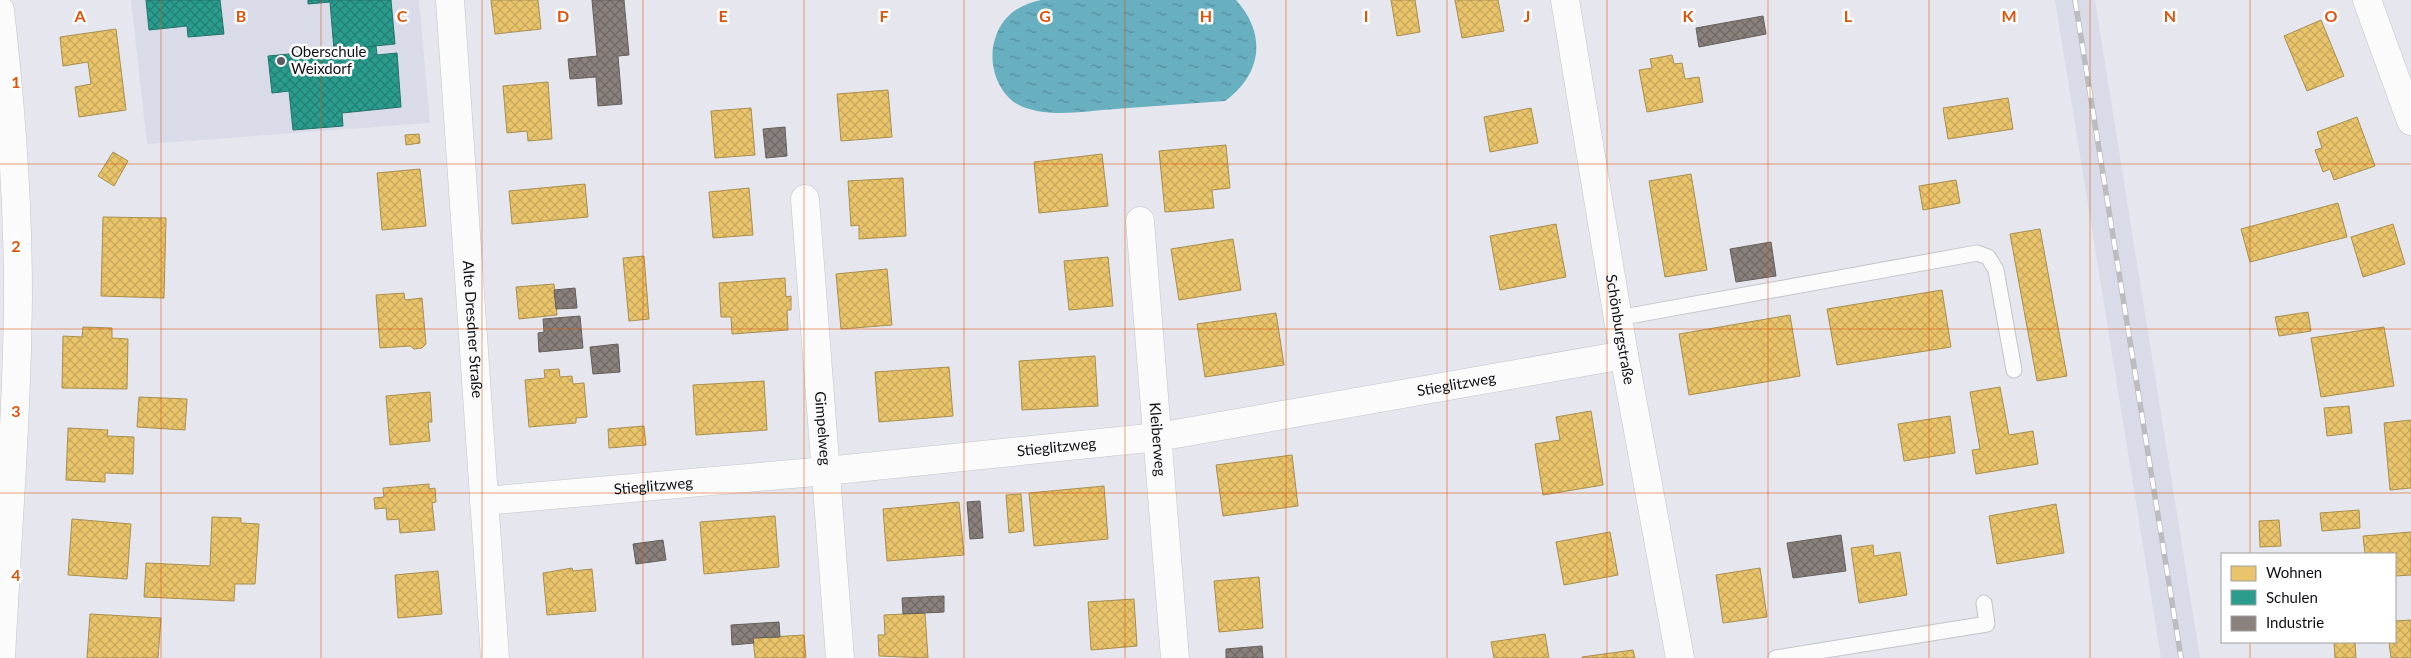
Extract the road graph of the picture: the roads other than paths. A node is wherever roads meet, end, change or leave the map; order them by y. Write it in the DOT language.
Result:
graph roads {
  1 [pos="450,0"];
  2 [pos="1564,0"];
  3 [pos="2367,0"];
  4 [pos="0,10"];
  5 [pos="2411,121"];
  6 [pos="805,199"];
  7 [pos="1140,221"];
  8 [pos="9,291"];
  9 [pos="1618,318"];
  10 [pos="1624,354"];
  11 [pos="2014,370"];
  12 [pos="1158,437"];
  13 [pos="826,471"];
  14 [pos="484,501"];
  15 [pos="1984,603"];
  16 [pos="1,658"];
  17 [pos="495,658"];
  18 [pos="840,658"];
  19 [pos="1175,658"];
  20 [pos="1680,658"];
  21 [pos="1776,658"];
  1 -- 14 [label="street, Alte Dresdner Straße"];
  2 -- 9 [label="street, Schönburgstraße"];
  3 -- 5 [label="street"];
  4 -- 8 [label="street"];
  6 -- 13 [label="street, Gimpelweg"];
  7 -- 12 [label="street, Kleiberweg"];
  8 -- 16 [label="street"];
  9 -- 10 [label="street, Schönburgstraße"];
  9 -- 11 [label="lane"];
  10 -- 12 [label="street, Stieglitzweg"];
  10 -- 20 [label="street, Schönburgstraße"];
  12 -- 13 [label="street, Stieglitzweg"];
  12 -- 19 [label="street, Kleiberweg"];
  13 -- 14 [label="street, Stieglitzweg"];
  13 -- 18 [label="street, Gimpelweg"];
  14 -- 17 [label="street, Alte Dresdner Straße"];
  15 -- 21 [label="lane"];
}
